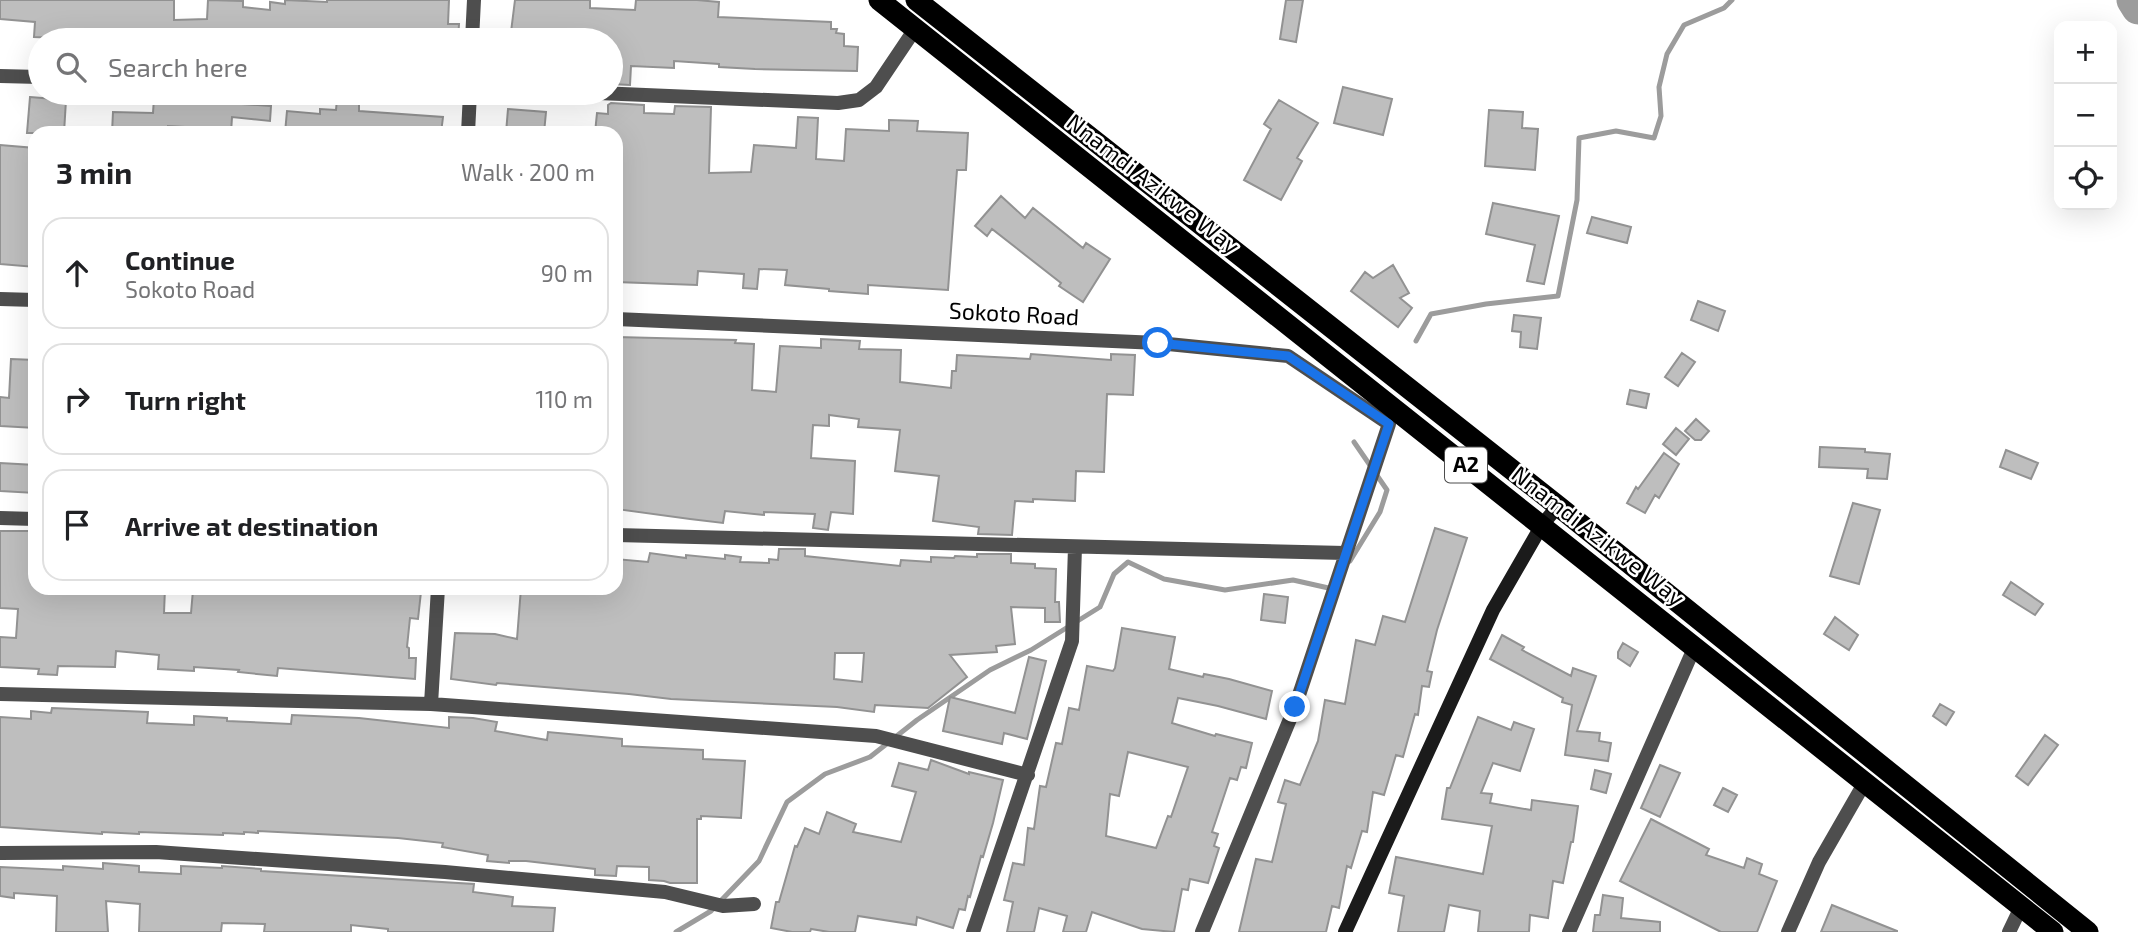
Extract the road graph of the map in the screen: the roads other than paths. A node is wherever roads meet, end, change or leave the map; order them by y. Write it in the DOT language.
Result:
graph roads {
  1 [pos="474,0"];
  2 [pos="879,0"];
  3 [pos="916,0"];
  4 [pos="473,28"];
  5 [pos="915,29"];
  6 [pos="0,76"];
  7 [pos="28,77"];
  8 [pos="623,94"];
  9 [pos="469,105"];
  10 [pos="468,126"];
  11 [pos="0,299"];
  12 [pos="28,300"];
  13 [pos="623,319"];
  14 [pos="1558,506"];
  15 [pos="0,518"];
  16 [pos="28,519"];
  17 [pos="1542,525"];
  18 [pos="623,535"];
  19 [pos="1075,547"];
  20 [pos="1345,553"];
  21 [pos="438,595"];
  22 [pos="1695,646"];
  23 [pos="0,695"];
  24 [pos="431,704"];
  25 [pos="1028,775"];
  26 [pos="1865,782"];
  27 [pos="0,853"];
  28 [pos="754,904"];
  29 [pos="2021,907"];
  30 [pos="972,932"];
  31 [pos="1202,932"];
  32 [pos="1345,932"];
  33 [pos="1569,932"];
  34 [pos="1788,932"];
  35 [pos="2009,932"];
  36 [pos="2053,932"];
  37 [pos="2088,932"];
  1 -- 4 [label="street"];
  2 -- 5 [label="highway, Nnamdi Azikwe Way / A2"];
  3 -- 14 [label="highway, Nnamdi Azikwe Way / A2"];
  5 -- 8 [label="street"];
  5 -- 17 [label="highway, Nnamdi Azikwe Way / A2"];
  6 -- 7 [label="street"];
  9 -- 10 [label="street"];
  11 -- 12 [label="street"];
  13 -- 20 [label="street, Sokoto Road"];
  14 -- 17 [label="street"];
  14 -- 37 [label="highway, Nnamdi Azikwe Way / A2"];
  15 -- 16 [label="street"];
  17 -- 22 [label="highway, Nnamdi Azikwe Way / A2"];
  17 -- 32 [label="street"];
  18 -- 19 [label="street"];
  19 -- 20 [label="street"];
  19 -- 25 [label="street"];
  20 -- 31 [label="street"];
  21 -- 24 [label="street"];
  22 -- 26 [label="highway, Nnamdi Azikwe Way / A2"];
  22 -- 33 [label="street"];
  23 -- 24 [label="street"];
  24 -- 25 [label="street"];
  25 -- 30 [label="street"];
  26 -- 29 [label="highway, Nnamdi Azikwe Way / A2"];
  26 -- 34 [label="street"];
  27 -- 28 [label="street"];
  29 -- 35 [label="street"];
  29 -- 36 [label="highway, Nnamdi Azikwe Way / A2"];
}
